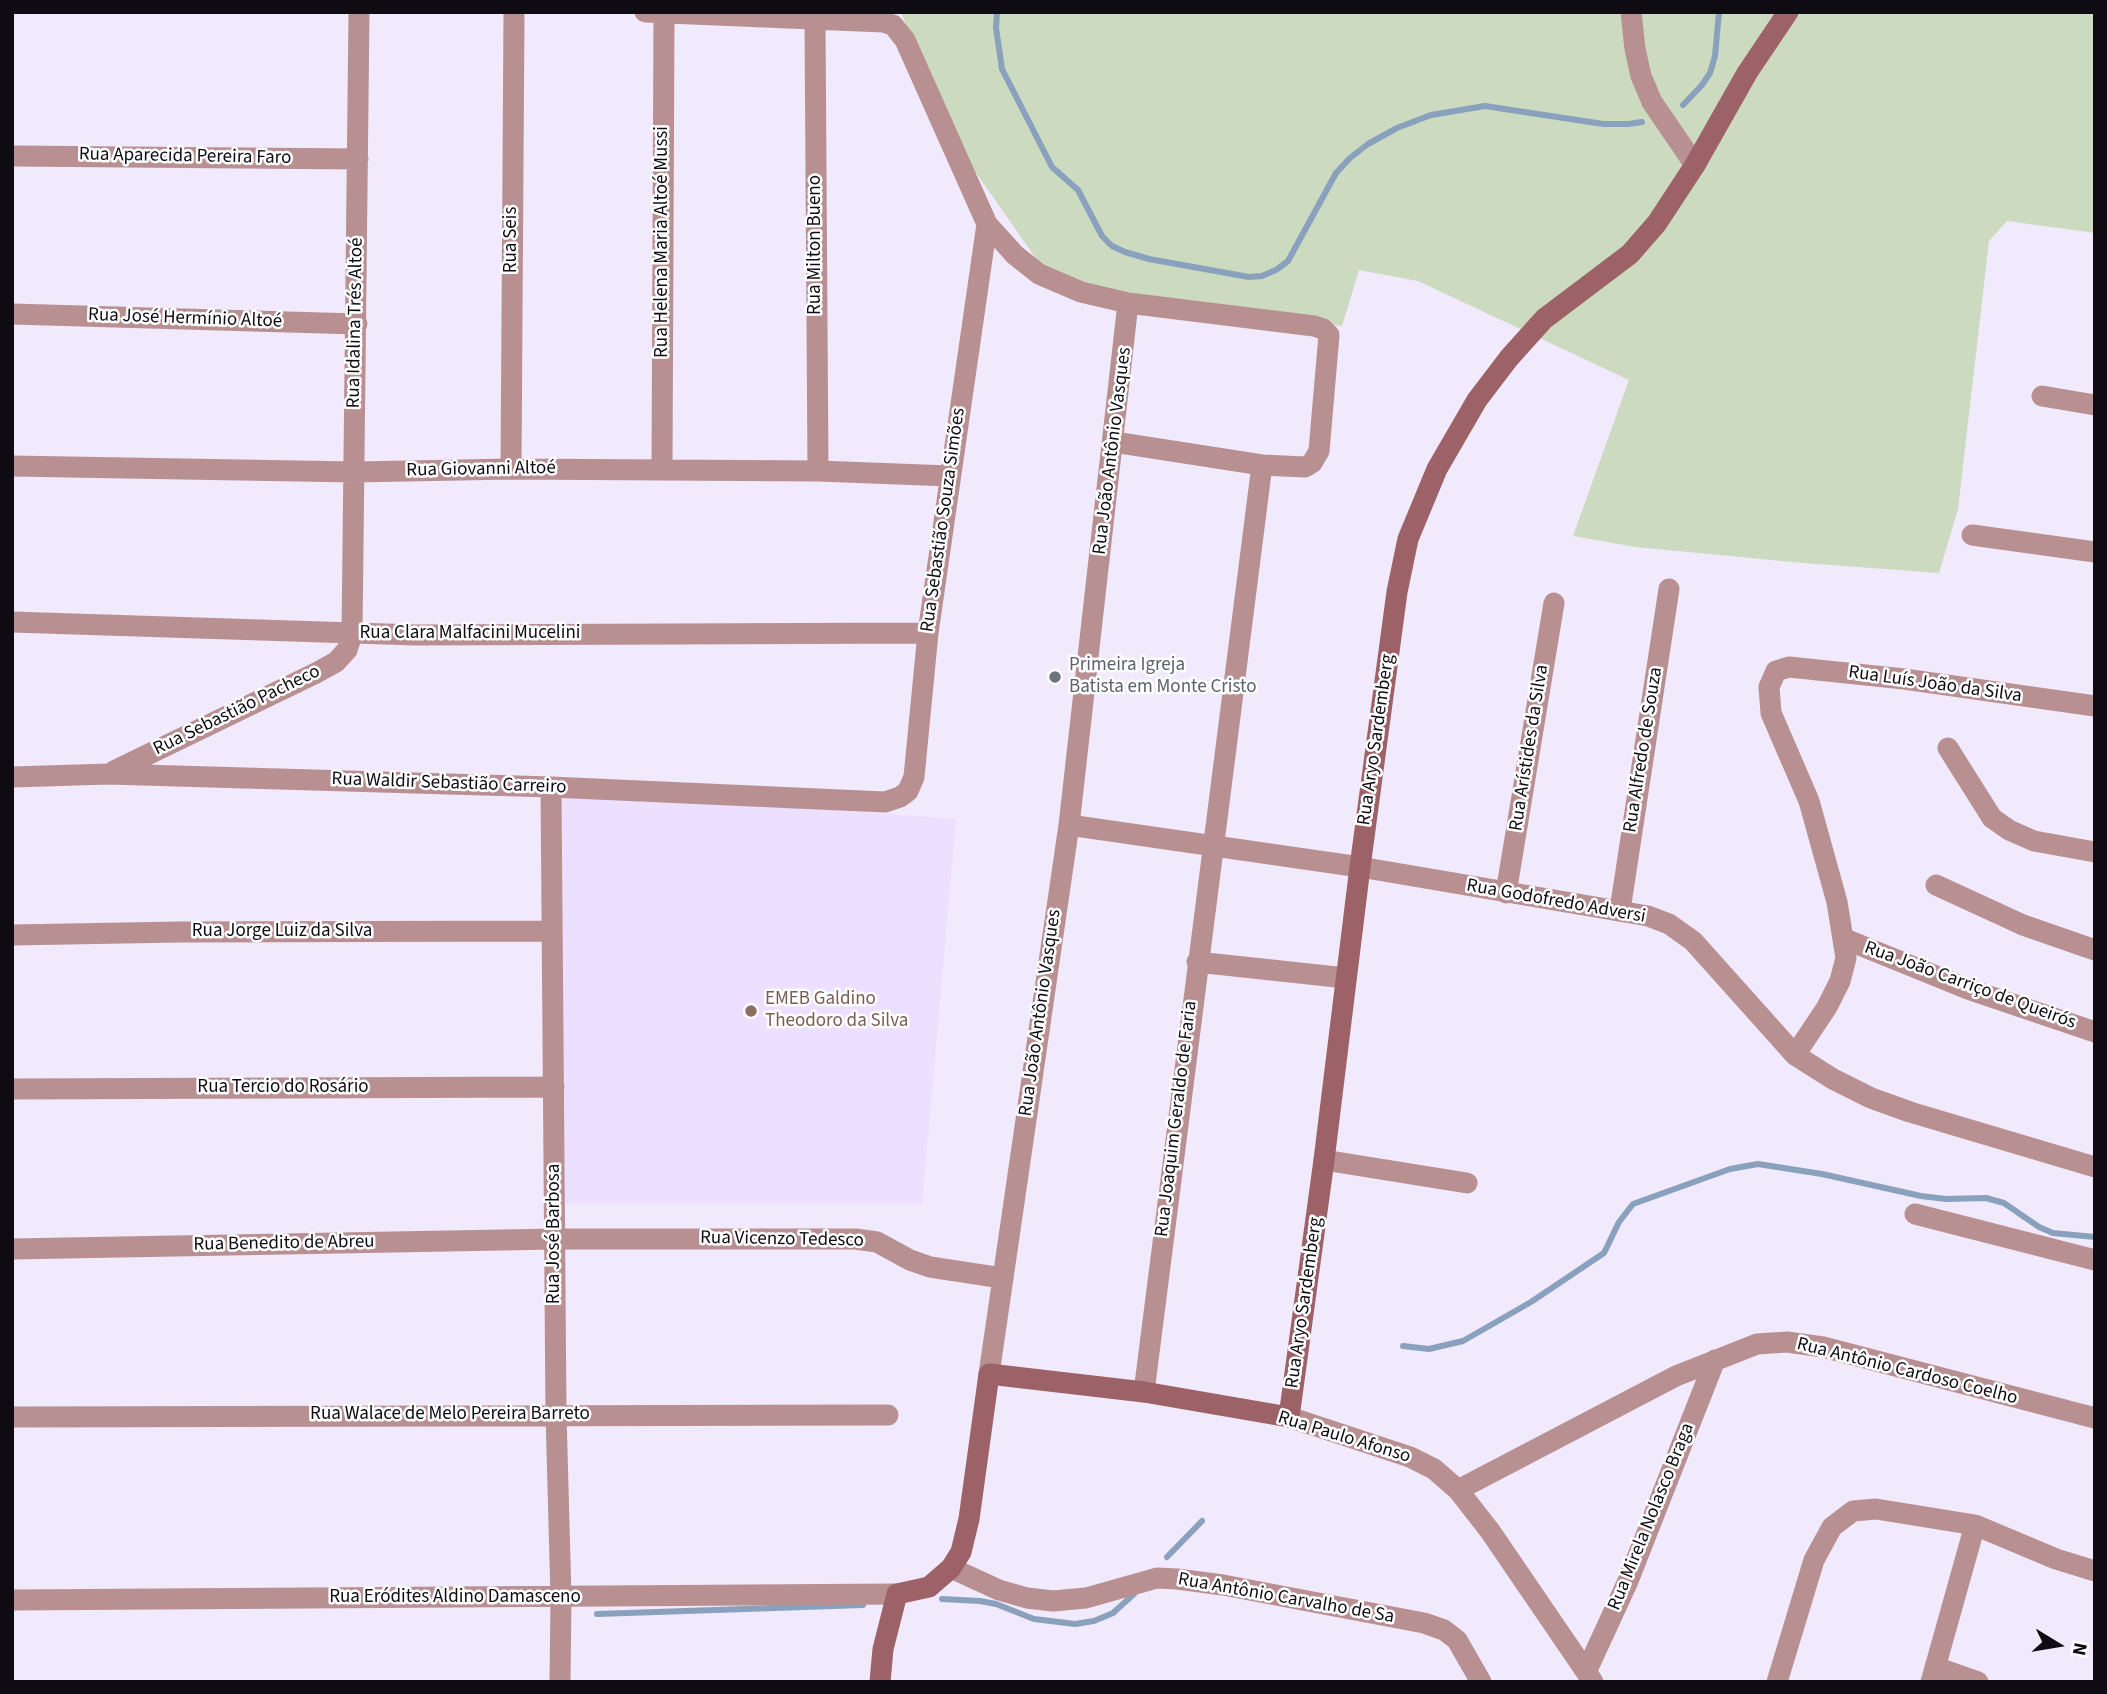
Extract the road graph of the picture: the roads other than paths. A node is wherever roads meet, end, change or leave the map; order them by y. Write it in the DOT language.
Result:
graph roads {
  1 [pos="359,12"];
  2 [pos="514,12"];
  3 [pos="1631,12"];
  4 [pos="1788,12"];
  5 [pos="655,13"];
  6 [pos="815,20"];
  7 [pos="12,156"];
  8 [pos="358,159"];
  9 [pos="1695,164"];
  10 [pos="987,224"];
  11 [pos="1128,303"];
  12 [pos="12,313"];
  13 [pos="357,324"];
  14 [pos="2042,396"];
  15 [pos="2095,405"];
  16 [pos="1114,442"];
  17 [pos="1262,465"];
  18 [pos="12,466"];
  19 [pos="511,468"];
  20 [pos="662,470"];
  21 [pos="818,471"];
  22 [pos="355,472"];
  23 [pos="950,476"];
  24 [pos="1972,535"];
  25 [pos="2095,552"];
  26 [pos="1669,589"];
  27 [pos="1554,603"];
  28 [pos="12,622"];
  29 [pos="928,633"];
  30 [pos="352,634"];
  31 [pos="2095,706"];
  32 [pos="1948,748"];
  33 [pos="108,774"];
  34 [pos="12,778"];
  35 [pos="551,787"];
  36 [pos="885,802"];
  37 [pos="1069,825"];
  38 [pos="1212,847"];
  39 [pos="2095,852"];
  40 [pos="1360,867"];
  41 [pos="1936,885"];
  42 [pos="1506,893"];
  43 [pos="1620,910"];
  44 [pos="552,931"];
  45 [pos="12,935"];
  46 [pos="1845,939"];
  47 [pos="2095,950"];
  48 [pos="1197,962"];
  49 [pos="1346,978"];
  50 [pos="2095,1032"];
  51 [pos="1795,1055"];
  52 [pos="554,1087"];
  53 [pos="12,1089"];
  54 [pos="1324,1160"];
  55 [pos="2095,1167"];
  56 [pos="1467,1183"];
  57 [pos="1915,1214"];
  58 [pos="556,1239"];
  59 [pos="12,1250"];
  60 [pos="2095,1260"];
  61 [pos="1002,1278"];
  62 [pos="1715,1360"];
  63 [pos="989,1374"];
  64 [pos="1144,1392"];
  65 [pos="556,1414"];
  66 [pos="888,1415"];
  67 [pos="12,1417"];
  68 [pos="1289,1418"];
  69 [pos="2095,1418"];
  70 [pos="1458,1490"];
  71 [pos="1975,1525"];
  72 [pos="951,1568"];
  73 [pos="2095,1571"];
  74 [pos="897,1594"];
  75 [pos="561,1597"];
  76 [pos="12,1600"];
  77 [pos="1933,1674"];
  78 [pos="1590,1677"];
  79 [pos="1480,1679"];
  80 [pos="560,1682"];
  81 [pos="880,1682"];
  82 [pos="1777,1682"];
  83 [pos="1978,1682"];
  1 -- 8 [label="street, Rua Idalina Trés Altoé"];
  2 -- 19 [label="street, Rua Seis"];
  3 -- 9 [label="street"];
  4 -- 9 [label="street, Rua Aryo Sardemberg"];
  5 -- 6 [label="street"];
  5 -- 20 [label="street, Rua Helena Maria Altoé Mussi"];
  6 -- 10 [label="street"];
  6 -- 21 [label="street, Rua Milton Bueno"];
  7 -- 8 [label="street, Rua Aparecida Pereira Faro"];
  8 -- 13 [label="street, Rua Idalina Trés Altoé"];
  9 -- 40 [label="street, Rua Aryo Sardemberg"];
  10 -- 11 [label="street"];
  10 -- 23 [label="street, Rua Sebastião Souza Simões"];
  11 -- 16 [label="street, Rua João Antônio Vasques"];
  11 -- 17 [label="street"];
  12 -- 13 [label="street, Rua José Hermínio Altoé"];
  13 -- 22 [label="street, Rua Idalina Trés Altoé"];
  14 -- 15 [label="street"];
  16 -- 17 [label="street"];
  16 -- 37 [label="street, Rua João Antônio Vasques"];
  17 -- 38 [label="street, Rua Joaquim Geraldo de Faria"];
  18 -- 22 [label="street, Rua Giovanni Altoé"];
  19 -- 20 [label="street, Rua Giovanni Altoé"];
  19 -- 22 [label="street, Rua Giovanni Altoé"];
  20 -- 21 [label="street, Rua Giovanni Altoé"];
  21 -- 23 [label="street, Rua Giovanni Altoé"];
  22 -- 30 [label="street, Rua Idalina Trés Altoé"];
  23 -- 29 [label="street, Rua Sebastião Souza Simões"];
  24 -- 25 [label="street"];
  26 -- 43 [label="street, Rua Alfredo de Souza"];
  27 -- 42 [label="street, Rua Arístides da Silva"];
  28 -- 30 [label="street, Rua Clara Malfacini Mucelini"];
  29 -- 30 [label="street, Rua Clara Malfacini Mucelini"];
  29 -- 36 [label="street, Rua Sebastião Souza Simões"];
  30 -- 33 [label="street, Rua Sebastião Pacheco"];
  31 -- 46 [label="street, Rua Luís João da Silva"];
  32 -- 39 [label="street"];
  33 -- 34 [label="street, Rua Waldir Sebastião Carreiro"];
  33 -- 35 [label="street, Rua Waldir Sebastião Carreiro"];
  35 -- 36 [label="street, Rua Waldir Sebastião Carreiro"];
  35 -- 44 [label="street, Rua José Barbosa"];
  37 -- 38 [label="street, Rua Godofredo Adversi"];
  37 -- 61 [label="street, Rua João Antônio Vasques"];
  38 -- 40 [label="street, Rua Godofredo Adversi"];
  38 -- 48 [label="street, Rua Joaquim Geraldo de Faria"];
  40 -- 42 [label="street, Rua Godofredo Adversi"];
  40 -- 49 [label="street, Rua Aryo Sardemberg"];
  41 -- 47 [label="street"];
  42 -- 43 [label="street, Rua Godofredo Adversi"];
  43 -- 51 [label="street, Rua Godofredo Adversi"];
  44 -- 45 [label="street, Rua Jorge Luiz da Silva"];
  44 -- 52 [label="street, Rua José Barbosa"];
  46 -- 50 [label="street, Rua João Carriço de Queirós"];
  46 -- 51 [label="street"];
  48 -- 49 [label="street"];
  48 -- 64 [label="street, Rua Joaquim Geraldo de Faria"];
  49 -- 54 [label="street, Rua Aryo Sardemberg"];
  51 -- 55 [label="street, Rua Godofredo Adversi"];
  52 -- 53 [label="street, Rua Tercio do Rosário"];
  52 -- 58 [label="street, Rua José Barbosa"];
  54 -- 56 [label="street"];
  54 -- 68 [label="street, Rua Aryo Sardemberg"];
  57 -- 60 [label="street"];
  58 -- 59 [label="street, Rua Benedito de Abreu"];
  58 -- 61 [label="street, Rua Vicenzo Tedesco"];
  58 -- 65 [label="street, Rua José Barbosa"];
  61 -- 63 [label="street, Rua João Antônio Vasques"];
  62 -- 69 [label="street, Rua Antônio Cardoso Coelho"];
  62 -- 70 [label="street, Rua Antônio Cardoso Coelho"];
  62 -- 78 [label="street, Rua Mirela Nolasco Braga"];
  63 -- 64 [label="street, Rua Paulo Afonso"];
  63 -- 72 [label="street, Rua João Antônio Vasques"];
  64 -- 68 [label="street, Rua Paulo Afonso"];
  65 -- 66 [label="street, Rua Walace de Melo Pereira Barreto"];
  65 -- 67 [label="street, Rua Walace de Melo Pereira Barreto"];
  65 -- 75 [label="street, Rua José Barbosa"];
  68 -- 70 [label="street, Rua Paulo Afonso"];
  70 -- 78 [label="street, Rua Paulo Afonso"];
  71 -- 73 [label="street"];
  71 -- 77 [label="street"];
  71 -- 82 [label="street"];
  72 -- 74 [label="street, Rua João Antônio Vasques"];
  72 -- 79 [label="street, Rua Antônio Carvalho de Sa"];
  74 -- 75 [label="street, Rua Eródites Aldino Damasceno"];
  74 -- 81 [label="street"];
  75 -- 76 [label="street, Rua Eródites Aldino Damasceno"];
  75 -- 80 [label="street, Rua José Barbosa"];
  77 -- 83 [label="street"];
}
